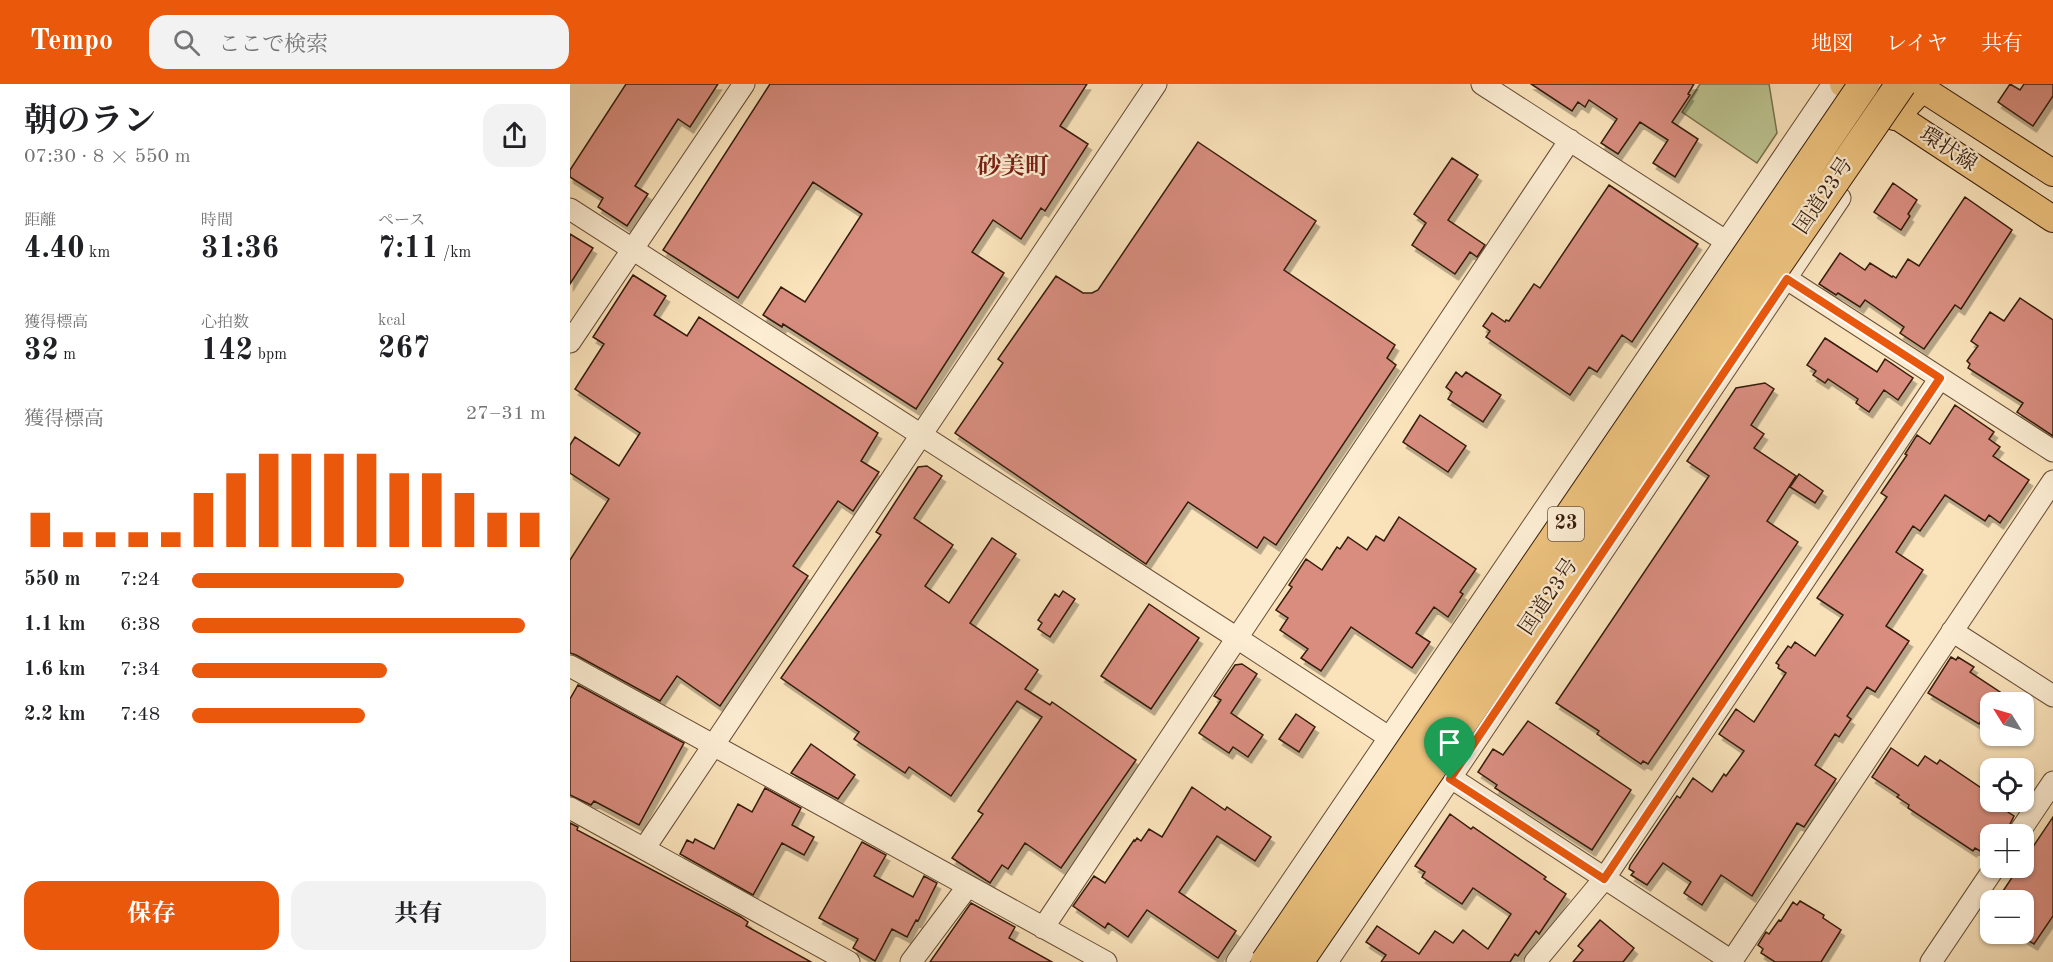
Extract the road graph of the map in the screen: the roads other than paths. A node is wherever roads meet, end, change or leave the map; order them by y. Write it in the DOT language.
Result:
graph roads {
  1 [pos="744,84"];
  2 [pos="1156,84"];
  3 [pos="1482,84"];
  4 [pos="1833,84"];
  5 [pos="1843,84"];
  6 [pos="1864,84"];
  7 [pos="1915,85"];
  8 [pos="1894,115"];
  9 [pos="1570,140"];
  10 [pos="2053,173"];
  11 [pos="570,209"];
  12 [pos="2053,219"];
  13 [pos="1727,242"];
  14 [pos="633,250"];
  15 [pos="1787,279"];
  16 [pos="570,342"];
  17 [pos="1940,378"];
  18 [pos="921,435"];
  19 [pos="2053,451"];
  20 [pos="2053,481"];
  21 [pos="1952,632"];
  22 [pos="1237,638"];
  23 [pos="570,666"];
  24 [pos="2053,696"];
  25 [pos="1391,737"];
  26 [pos="713,745"];
  27 [pos="1450,779"];
  28 [pos="2053,782"];
  29 [pos="570,808"];
  30 [pos="2025,824"];
  31 [pos="644,849"];
  32 [pos="1988,878"];
  33 [pos="1604,879"];
  34 [pos="968,886"];
  35 [pos="1043,928"];
  36 [pos="849,962"];
  37 [pos="911,962"];
  38 [pos="1106,962"];
  39 [pos="1237,962"];
  40 [pos="1266,962"];
  41 [pos="1299,962"];
  42 [pos="1327,962"];
  43 [pos="1535,962"];
  44 [pos="1732,962"];
  45 [pos="1931,962"];
  1 -- 14 [label="street"];
  2 -- 18 [label="street"];
  3 -- 9 [label="street"];
  4 -- 13 [label="street"];
  5 -- 8 [label="main road, 環状線"];
  6 -- 40 [label="highway, 国道23号 / 23, bridge"];
  7 -- 8 [label="highway"];
  7 -- 10 [label="main road, 環状線"];
  7 -- 41 [label="highway, 国道23号 / 23, bridge"];
  8 -- 12 [label="main road, 環状線"];
  8 -- 15 [label="street"];
  9 -- 13 [label="street"];
  9 -- 22 [label="street"];
  11 -- 14 [label="street"];
  13 -- 25 [label="street"];
  14 -- 16 [label="street"];
  14 -- 18 [label="street"];
  15 -- 17 [label="street"];
  15 -- 27 [label="street"];
  17 -- 19 [label="street"];
  17 -- 33 [label="street"];
  18 -- 22 [label="street"];
  18 -- 26 [label="street"];
  20 -- 21 [label="street"];
  21 -- 24 [label="street"];
  21 -- 44 [label="street"];
  22 -- 25 [label="street"];
  22 -- 35 [label="street"];
  23 -- 26 [label="street"];
  25 -- 27 [label="street"];
  25 -- 39 [label="street"];
  26 -- 31 [label="street"];
  26 -- 34 [label="street"];
  27 -- 33 [label="street"];
  27 -- 42 [label="street"];
  28 -- 30 [label="street"];
  29 -- 31 [label="street"];
  31 -- 36 [label="street"];
  32 -- 45 [label="street"];
  33 -- 43 [label="street"];
  33 -- 44 [label="street"];
  34 -- 35 [label="street"];
  34 -- 37 [label="street"];
  35 -- 38 [label="street"];
}
